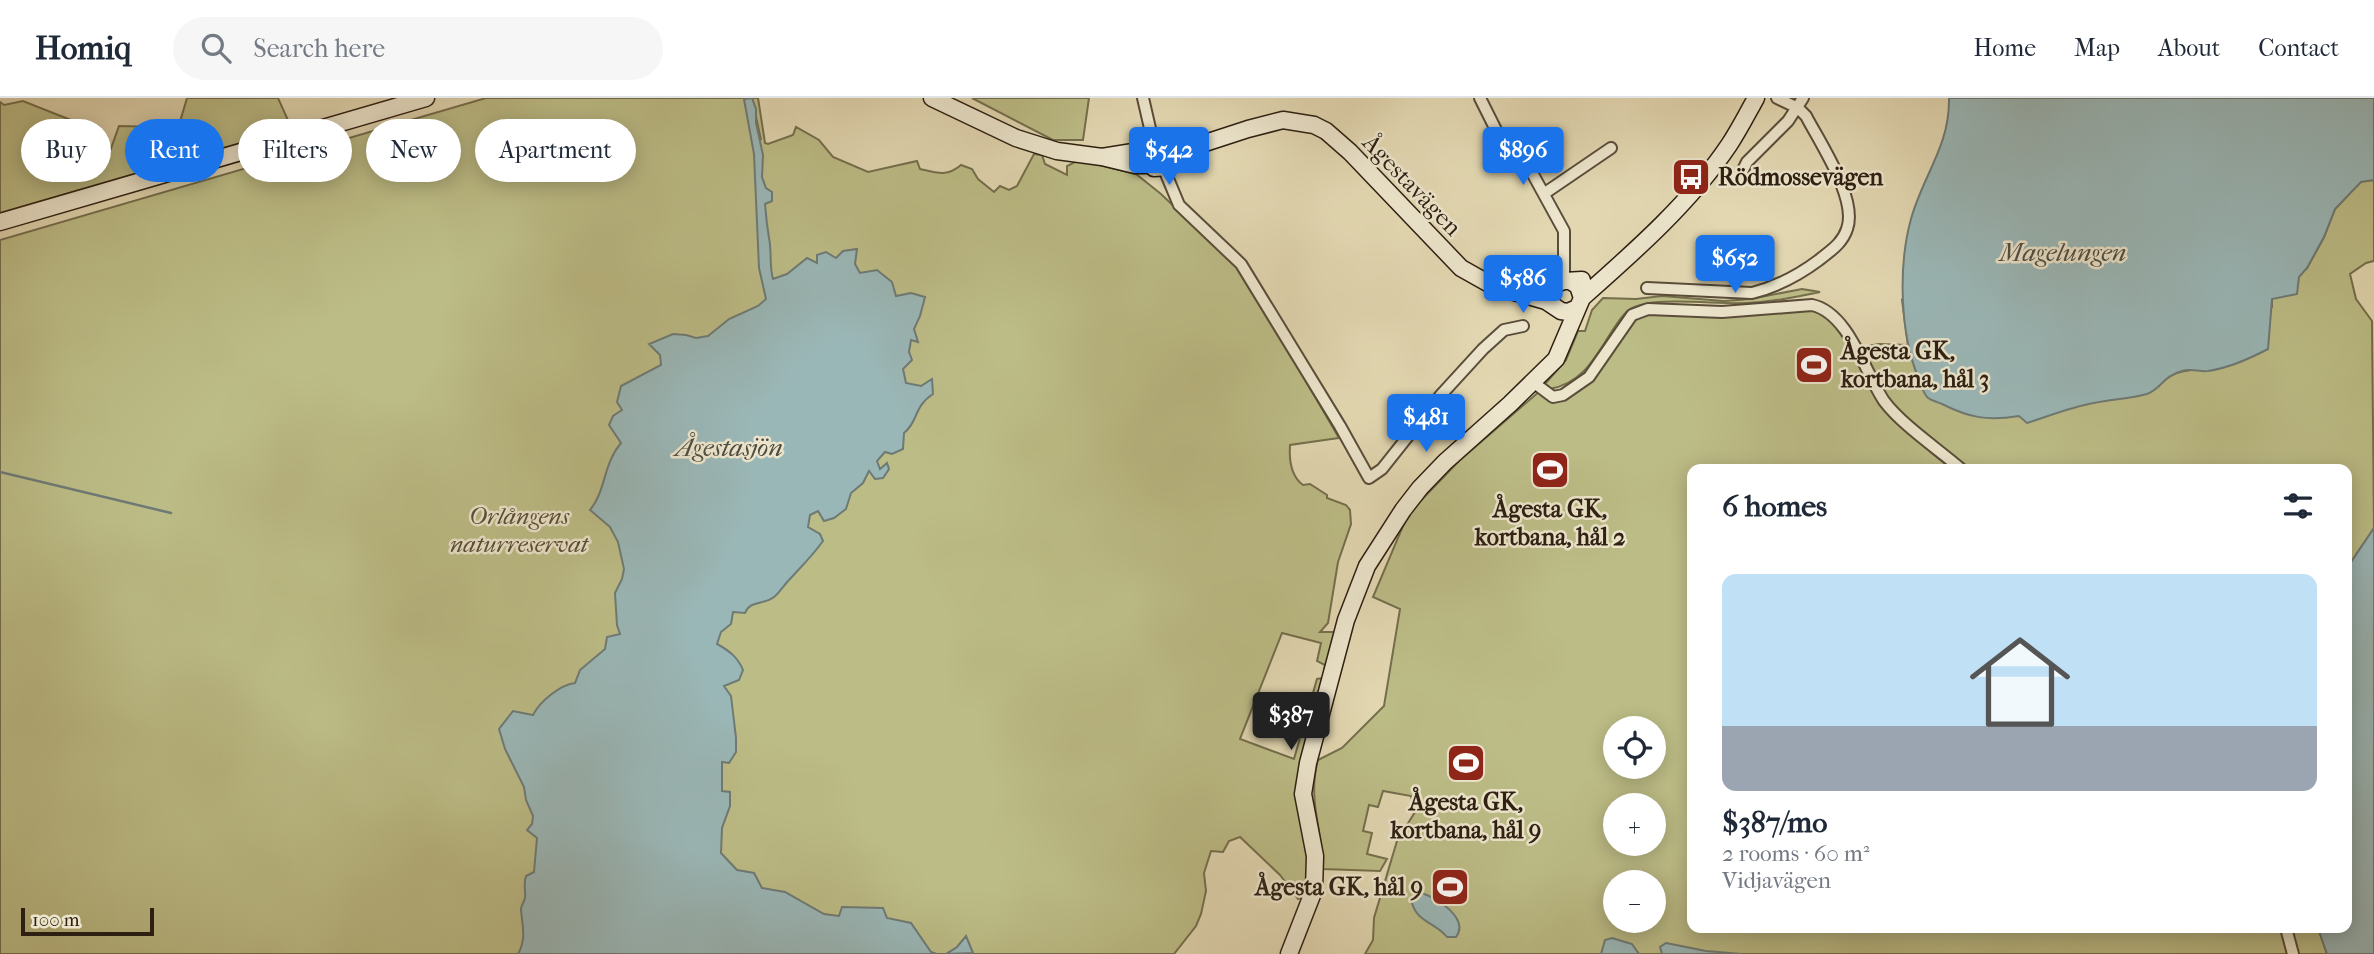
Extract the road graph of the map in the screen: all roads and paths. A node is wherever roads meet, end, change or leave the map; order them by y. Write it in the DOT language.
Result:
graph roads {
  1 [pos="426,98"];
  2 [pos="932,98"];
  3 [pos="1143,98"];
  4 [pos="1480,98"];
  5 [pos="1756,98"];
  6 [pos="1777,98"];
  7 [pos="1800,103"];
  8 [pos="1611,148"];
  9 [pos="1161,154"];
  10 [pos="1743,170"];
  11 [pos="1545,193"];
  12 [pos="0,222"];
  13 [pos="1610,271"];
  14 [pos="1564,283"];
  15 [pos="1647,288"];
  16 [pos="1506,291"];
  17 [pos="1569,306"];
  18 [pos="1523,327"];
  19 [pos="1533,382"];
  20 [pos="1955,464"];
  21 [pos="2287,933"];
  22 [pos="1289,954"];
  23 [pos="2293,954"];
  1 -- 12 [label="main road"];
  2 -- 9 [label="main road"];
  3 -- 9 [label="street"];
  4 -- 11 [label="street"];
  5 -- 13 [label="main road"];
  6 -- 7 [label="street"];
  7 -- 10 [label="street"];
  7 -- 15 [label="street"];
  8 -- 11 [label="street"];
  9 -- 16 [label="main road, Ågestavägen"];
  9 -- 18 [label="street"];
  11 -- 14 [label="street"];
  13 -- 14 [label="main road"];
  13 -- 17 [label="main road"];
  14 -- 16 [label="main road"];
  14 -- 17 [label="main road"];
  14 -- 17 [label="main road"];
  16 -- 17 [label="main road, Ågestavägen"];
  17 -- 19 [label="main road"];
  19 -- 20 [label="street"];
  19 -- 22 [label="main road"];
  21 -- 23 [label="street"];
}
